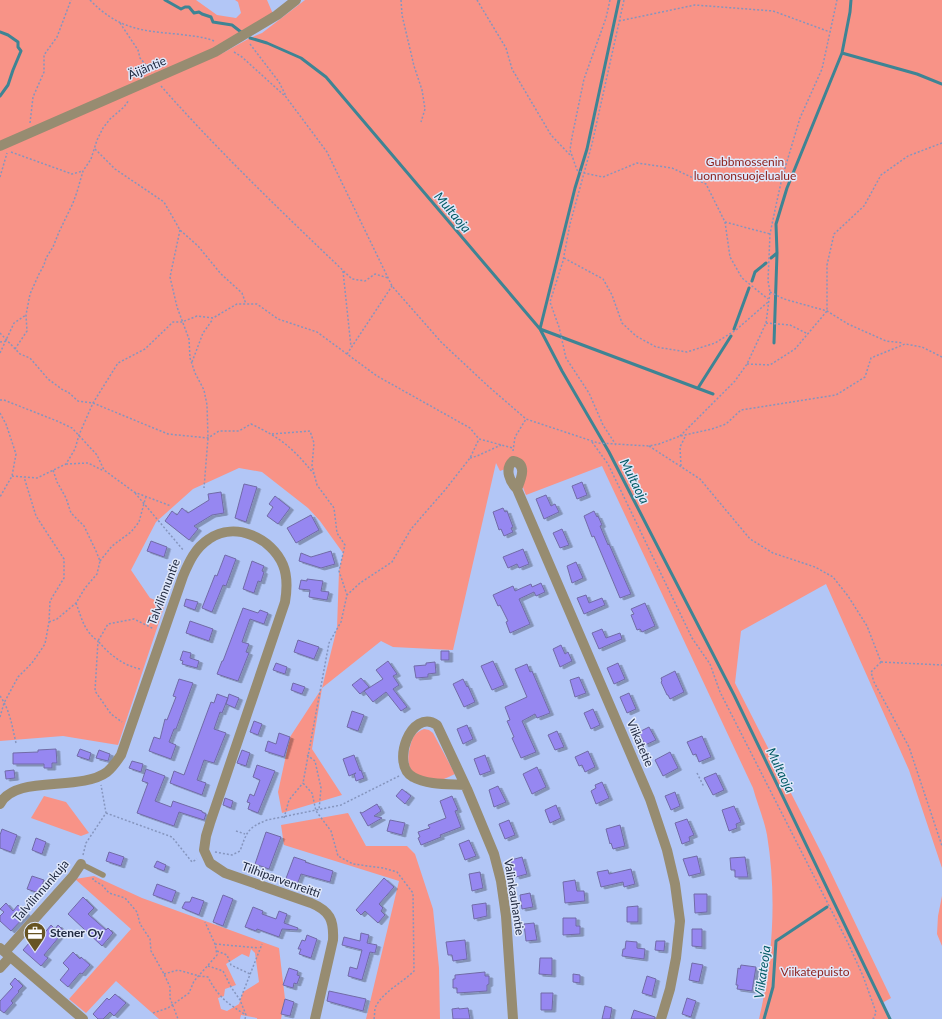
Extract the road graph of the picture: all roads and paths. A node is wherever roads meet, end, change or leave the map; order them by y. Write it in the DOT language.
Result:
graph roads {
  1 [pos="71,0"];
  2 [pos="90,0"];
  3 [pos="296,0"];
  4 [pos="401,0"];
  5 [pos="477,0"];
  6 [pos="610,0"];
  7 [pos="624,0"];
  8 [pos="837,0"];
  9 [pos="619,21"];
  10 [pos="830,32"];
  11 [pos="243,36"];
  12 [pos="156,78"];
  13 [pos="141,84"];
  14 [pos="421,122"];
  15 [pos="29,133"];
  16 [pos="942,143"];
  17 [pos="4,148"];
  18 [pos="95,149"];
  19 [pos="573,158"];
  20 [pos="83,171"];
  21 [pos="584,173"];
  22 [pos="0,177"];
  23 [pos="725,222"];
  24 [pos="180,230"];
  25 [pos="770,234"];
  26 [pos="564,258"];
  27 [pos="344,271"];
  28 [pos="388,278"];
  29 [pos="392,286"];
  30 [pos="770,292"];
  31 [pos="768,300"];
  32 [pos="246,304"];
  33 [pos="827,311"];
  34 [pos="26,315"];
  35 [pos="213,318"];
  36 [pos="182,322"];
  37 [pos="766,323"];
  38 [pos="0,333"];
  39 [pos="808,334"];
  40 [pos="7,341"];
  41 [pos="0,342"];
  42 [pos="905,344"];
  43 [pos="352,347"];
  44 [pos="15,349"];
  45 [pos="0,353"];
  46 [pos="347,354"];
  47 [pos="942,357"];
  48 [pos="192,362"];
  49 [pos="747,364"];
  50 [pos="0,400"];
  51 [pos="93,403"];
  52 [pos="0,413"];
  53 [pos="526,419"];
  54 [pos="272,434"];
  55 [pos="79,435"];
  56 [pos="686,435"];
  57 [pos="680,436"];
  58 [pos="208,438"];
  59 [pos="479,439"];
  60 [pos="592,442"];
  61 [pos="617,445"];
  62 [pos="501,446"];
  63 [pos="649,446"];
  64 [pos="513,448"];
  65 [pos="470,458"];
  66 [pos="512,461"];
  67 [pos="66,464"];
  68 [pos="681,466"];
  69 [pos="53,470"];
  70 [pos="104,470"];
  71 [pos="314,474"];
  72 [pos="12,476"];
  73 [pos="24,477"];
  74 [pos="204,488"];
  75 [pos="134,492"];
  76 [pos="146,496"];
  77 [pos="0,497"];
  78 [pos="143,503"];
  79 [pos="171,506"];
  80 [pos="191,558"];
  81 [pos="100,561"];
  82 [pos="347,595"];
  83 [pos="76,603"];
  84 [pos="49,622"];
  85 [pos="163,633"];
  86 [pos="98,641"];
  87 [pos="881,662"];
  88 [pos="942,665"];
  89 [pos="149,671"];
  90 [pos="0,696"];
  91 [pos="4,702"];
  92 [pos="0,717"];
  93 [pos="130,729"];
  94 [pos="16,743"];
  95 [pos="307,755"];
  96 [pos="407,772"];
  97 [pos="697,773"];
  98 [pos="100,776"];
  99 [pos="303,783"];
  100 [pos="465,785"];
  101 [pos="704,787"];
  102 [pos="0,804"];
  103 [pos="319,810"];
  104 [pos="316,811"];
  105 [pos="106,813"];
  106 [pos="284,818"];
  107 [pos="236,831"];
  108 [pos="246,834"];
  109 [pos="942,846"];
  110 [pos="206,855"];
  111 [pos="86,866"];
  112 [pos="103,875"];
  113 [pos="205,922"];
  114 [pos="216,944"];
  115 [pos="262,944"];
  116 [pos="260,948"];
  117 [pos="217,952"];
  118 [pos="5,953"];
  119 [pos="208,966"];
  120 [pos="0,968"];
  121 [pos="164,974"];
  122 [pos="250,974"];
  123 [pos="199,976"];
  124 [pos="240,1000"];
  125 [pos="172,1006"];
  126 [pos="152,1013"];
  127 [pos="246,1015"];
  128 [pos="83,1019"];
  129 [pos="178,1019"];
  130 [pos="245,1019"];
  131 [pos="315,1019"];
  132 [pos="374,1019"];
  133 [pos="513,1019"];
  134 [pos="661,1019"];
  135 [pos="872,1019"];
  1 -- 15 [label="path"];
  2 -- 12 [label="path"];
  3 -- 11 [label="street, Äijäntie"];
  4 -- 14 [label="path"];
  5 -- 19 [label="path"];
  6 -- 19 [label="path"];
  7 -- 9 [label="path"];
  8 -- 10 [label="path"];
  9 -- 10 [label="path"];
  9 -- 21 [label="path"];
  10 -- 25 [label="path"];
  11 -- 12 [label="street, Äijäntie"];
  11 -- 28 [label="path"];
  12 -- 13 [label="street, Äijäntie"];
  12 -- 27 [label="path"];
  13 -- 15 [label="street, Äijäntie"];
  13 -- 18 [label="path"];
  15 -- 17 [label="street, Äijäntie"];
  16 -- 33 [label="path"];
  17 -- 20 [label="path"];
  17 -- 22 [label="path"];
  18 -- 20 [label="path"];
  18 -- 24 [label="path"];
  19 -- 21 [label="path"];
  20 -- 34 [label="path"];
  21 -- 23 [label="path"];
  21 -- 26 [label="path"];
  23 -- 25 [label="path"];
  23 -- 31 [label="path"];
  24 -- 32 [label="path"];
  24 -- 36 [label="path"];
  25 -- 30 [label="path"];
  26 -- 31 [label="path"];
  26 -- 61 [label="path"];
  27 -- 28 [label="path"];
  27 -- 43 [label="path"];
  28 -- 29 [label="path"];
  29 -- 43 [label="path"];
  29 -- 53 [label="path"];
  30 -- 31 [label="path"];
  30 -- 33 [label="path"];
  31 -- 37 [label="path"];
  32 -- 35 [label="path"];
  32 -- 46 [label="path"];
  33 -- 39 [label="path"];
  33 -- 42 [label="path"];
  34 -- 40 [label="path"];
  34 -- 44 [label="path"];
  35 -- 36 [label="path"];
  35 -- 48 [label="path"];
  36 -- 48 [label="path"];
  36 -- 51 [label="path"];
  37 -- 39 [label="path"];
  37 -- 49 [label="path"];
  38 -- 40 [label="path"];
  39 -- 49 [label="path"];
  40 -- 41 [label="path"];
  40 -- 44 [label="path"];
  40 -- 45 [label="path"];
  42 -- 47 [label="path"];
  42 -- 56 [label="path"];
  43 -- 46 [label="path"];
  44 -- 51 [label="path"];
  46 -- 59 [label="path"];
  48 -- 58 [label="path"];
  49 -- 57 [label="path"];
  50 -- 55 [label="path"];
  51 -- 55 [label="path"];
  51 -- 58 [label="path"];
  52 -- 72 [label="path"];
  53 -- 60 [label="path"];
  53 -- 64 [label="path"];
  54 -- 58 [label="path"];
  54 -- 71 [label="path"];
  54 -- 71 [label="path"];
  55 -- 67 [label="path"];
  55 -- 70 [label="path"];
  56 -- 57 [label="path"];
  56 -- 68 [label="path"];
  57 -- 63 [label="path"];
  58 -- 74 [label="path"];
  59 -- 62 [label="path"];
  59 -- 65 [label="path"];
  60 -- 61 [label="path"];
  60 -- 135 [label="path"];
  61 -- 63 [label="path"];
  62 -- 64 [label="path"];
  62 -- 65 [label="path"];
  63 -- 68 [label="path"];
  64 -- 66 [label="path"];
  65 -- 82 [label="path"];
  66 -- 134 [label="street, Viikatetie"];
  67 -- 69 [label="path"];
  67 -- 70 [label="path"];
  68 -- 87 [label="path"];
  69 -- 73 [label="path"];
  69 -- 81 [label="path"];
  70 -- 75 [label="path"];
  71 -- 82 [label="path"];
  72 -- 73 [label="path"];
  72 -- 77 [label="path"];
  73 -- 84 [label="path"];
  75 -- 76 [label="path"];
  75 -- 78 [label="path"];
  76 -- 78 [label="path"];
  76 -- 79 [label="path"];
  78 -- 80 [label="path"];
  78 -- 81 [label="path"];
  80 -- 85 [label="street, Talvilinnuntie"];
  80 -- 110 [label="street, Talvilinnuntie"];
  81 -- 83 [label="path"];
  82 -- 95 [label="path"];
  83 -- 84 [label="path"];
  83 -- 86 [label="path"];
  84 -- 91 [label="path"];
  85 -- 86 [label="path"];
  85 -- 89 [label="street, Talvilinnuntie"];
  86 -- 89 [label="path"];
  86 -- 93 [label="path"];
  87 -- 88 [label="path"];
  87 -- 109 [label="path"];
  89 -- 93 [label="street, Talvilinnuntie"];
  90 -- 91 [label="path"];
  91 -- 92 [label="path"];
  91 -- 94 [label="path"];
  93 -- 98 [label="street, Talvilinnuntie"];
  95 -- 99 [label="path"];
  95 -- 103 [label="path"];
  96 -- 100 [label="street"];
  96 -- 100 [label="street, Valinkauhantie"];
  96 -- 103 [label="path"];
  97 -- 101 [label="path"];
  98 -- 102 [label="street, Talvilinnuntie"];
  98 -- 105 [label="path"];
  99 -- 104 [label="path"];
  99 -- 106 [label="path"];
  100 -- 133 [label="street, Valinkauhantie"];
  103 -- 104 [label="path"];
  104 -- 106 [label="path"];
  104 -- 132 [label="path"];
  105 -- 110 [label="path"];
  105 -- 111 [label="path"];
  106 -- 108 [label="path"];
  107 -- 108 [label="path"];
  108 -- 110 [label="path"];
  110 -- 131 [label="street, Tilhiparvenreitti"];
  111 -- 112 [label="lane"];
  111 -- 118 [label="street, Talvilinnunkuja"];
  111 -- 121 [label="path"];
  113 -- 114 [label="path"];
  114 -- 116 [label="path"];
  114 -- 117 [label="path"];
  115 -- 116 [label="path"];
  116 -- 122 [label="path"];
  117 -- 119 [label="path"];
  117 -- 122 [label="path"];
  118 -- 120 [label="street"];
  118 -- 128 [label="street"];
  119 -- 123 [label="path"];
  119 -- 124 [label="path"];
  121 -- 123 [label="path"];
  121 -- 125 [label="path"];
  122 -- 124 [label="path"];
  123 -- 125 [label="path"];
  123 -- 127 [label="path"];
  124 -- 127 [label="path"];
  125 -- 126 [label="path"];
  125 -- 129 [label="path"];
  127 -- 130 [label="path"];
}
